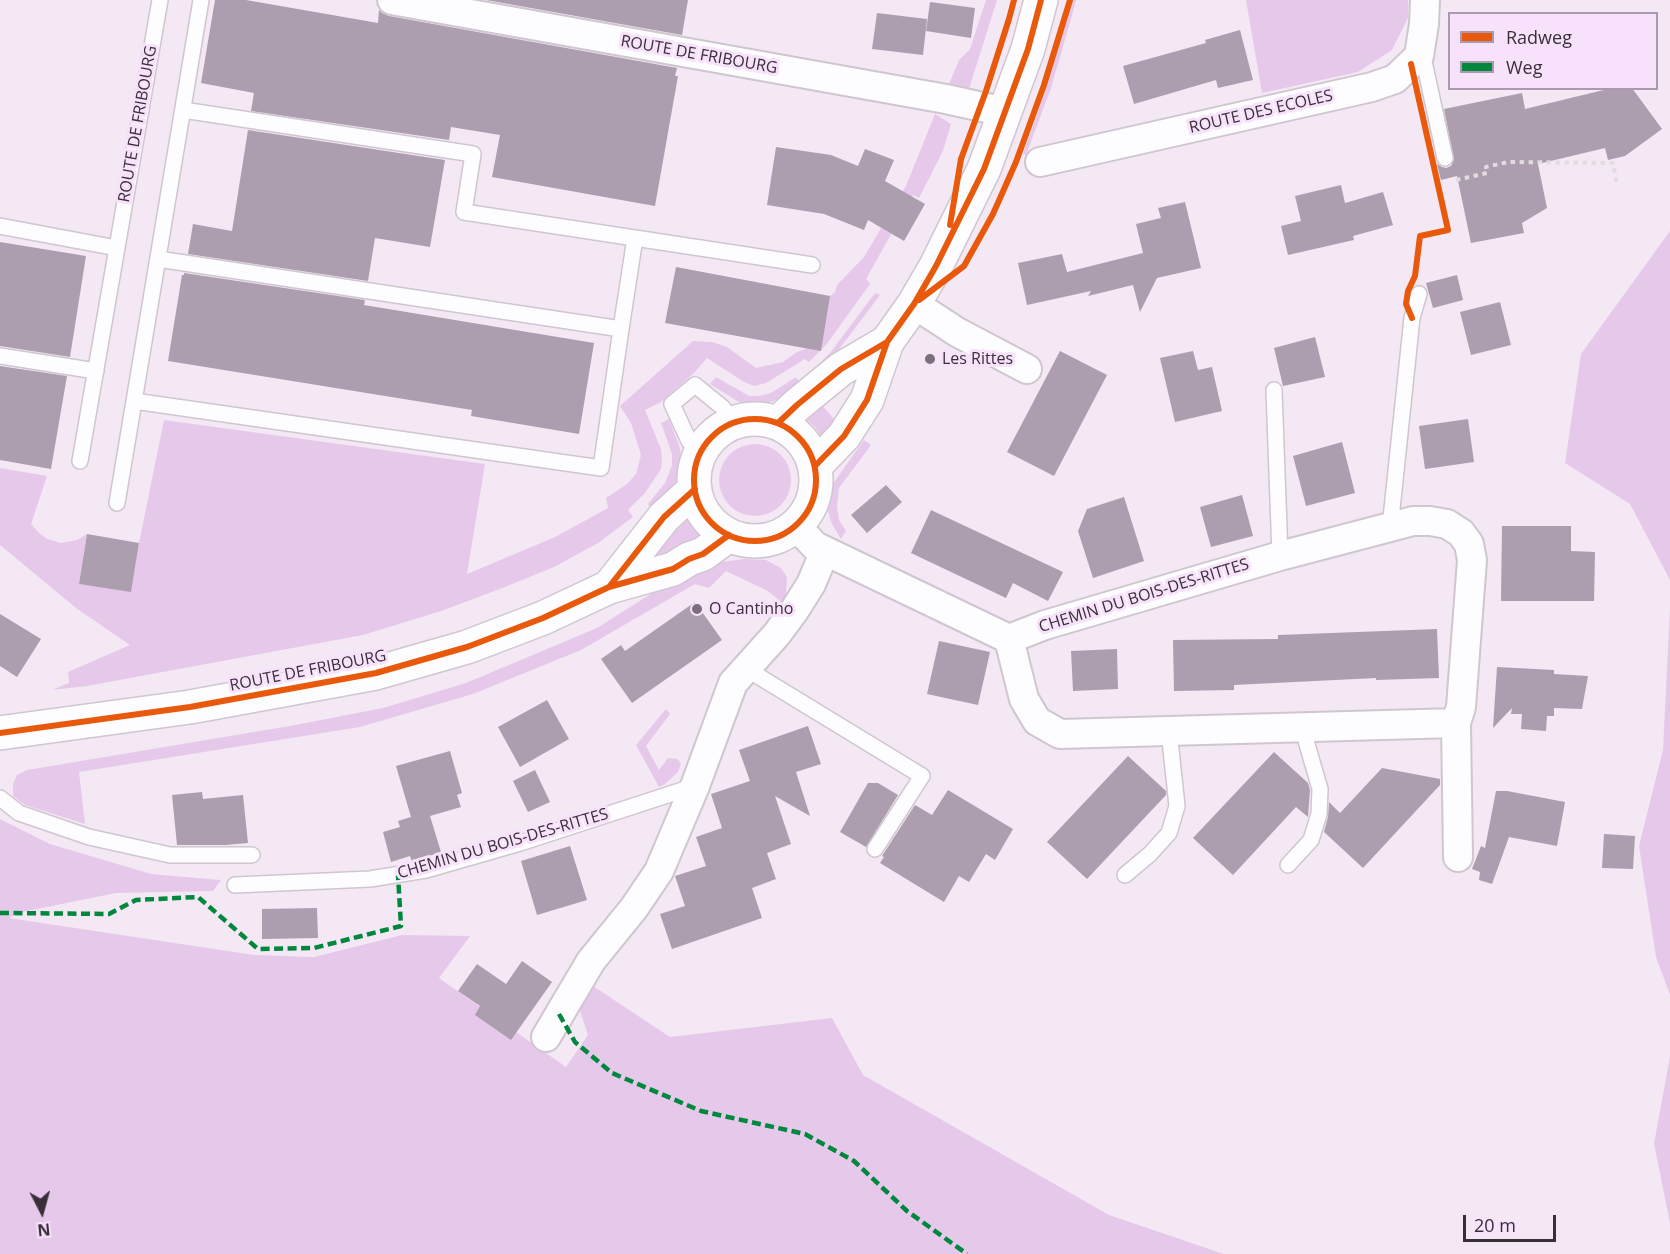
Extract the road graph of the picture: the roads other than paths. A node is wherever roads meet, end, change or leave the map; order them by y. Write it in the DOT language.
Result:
graph roads {
  1 [pos="160,0"];
  2 [pos="201,0"];
  3 [pos="392,0"];
  4 [pos="1041,0"];
  5 [pos="1425,0"];
  6 [pos="1419,56"];
  7 [pos="183,110"];
  8 [pos="1005,112"];
  9 [pos="1445,158"];
  10 [pos="1040,162"];
  11 [pos="0,226"];
  12 [pos="635,238"];
  13 [pos="117,248"];
  14 [pos="158,259"];
  15 [pos="812,265"];
  16 [pos="1419,294"];
  17 [pos="914,304"];
  18 [pos="621,329"];
  19 [pos="887,342"];
  20 [pos="0,356"];
  21 [pos="1027,369"];
  22 [pos="96,371"];
  23 [pos="1274,390"];
  24 [pos="135,401"];
  25 [pos="734,422"];
  26 [pos="778,423"];
  27 [pos="699,453"];
  28 [pos="80,462"];
  29 [pos="815,466"];
  30 [pos="695,489"];
  31 [pos="117,503"];
  32 [pos="796,526"];
  33 [pos="1390,528"];
  34 [pos="729,535"];
  35 [pos="825,551"];
  36 [pos="1280,556"];
  37 [pos="609,587"];
  38 [pos="1009,639"];
  39 [pos="745,668"];
  40 [pos="1456,723"];
  41 [pos="1302,727"];
  42 [pos="1169,731"];
  43 [pos="0,733"];
  44 [pos="695,786"];
  45 [pos="0,798"];
  46 [pos="875,849"];
  47 [pos="252,855"];
  48 [pos="1458,857"];
  49 [pos="1288,866"];
  50 [pos="1125,875"];
  51 [pos="235,885"];
  52 [pos="546,1037"];
  1 -- 13 [label="lane, ROUTE DE FRIBOURG"];
  2 -- 7 [label="lane"];
  3 -- 8 [label="street, ROUTE DE FRIBOURG"];
  4 -- 8 [label="main road"];
  5 -- 6 [label="street"];
  6 -- 9 [label="lane"];
  6 -- 10 [label="street, ROUTE DES ECOLES"];
  7 -- 12 [label="lane"];
  7 -- 14 [label="lane"];
  8 -- 17 [label="main road"];
  11 -- 13 [label="lane"];
  12 -- 15 [label="lane"];
  12 -- 18 [label="lane"];
  13 -- 22 [label="lane, ROUTE DE FRIBOURG"];
  14 -- 18 [label="lane"];
  14 -- 24 [label="lane"];
  16 -- 33 [label="lane"];
  17 -- 19 [label="main road"];
  17 -- 21 [label="street"];
  18 -- 24 [label="lane"];
  19 -- 26 [label="main road"];
  19 -- 29 [label="main road"];
  20 -- 22 [label="lane"];
  22 -- 28 [label="lane, ROUTE DE FRIBOURG"];
  23 -- 36 [label="lane"];
  24 -- 31 [label="lane"];
  25 -- 26 [label="main road"];
  25 -- 27 [label="main road"];
  25 -- 27 [label="lane"];
  26 -- 29 [label="main road"];
  27 -- 30 [label="main road"];
  29 -- 32 [label="main road"];
  30 -- 34 [label="main road"];
  30 -- 37 [label="main road, ROUTE DE FRIBOURG"];
  32 -- 34 [label="main road"];
  32 -- 35 [label="street"];
  33 -- 36 [label="street, CHEMIN DU BOIS-DES-RITTES"];
  33 -- 40 [label="street, CHEMIN DU BOIS-DES-RITTES"];
  34 -- 37 [label="main road, ROUTE DE FRIBOURG"];
  35 -- 38 [label="street"];
  35 -- 39 [label="street"];
  36 -- 38 [label="street, CHEMIN DU BOIS-DES-RITTES"];
  37 -- 43 [label="main road, ROUTE DE FRIBOURG"];
  38 -- 42 [label="street"];
  39 -- 44 [label="street"];
  39 -- 46 [label="lane"];
  40 -- 41 [label="street"];
  40 -- 48 [label="street, CHEMIN DU BOIS-DES-RITTES"];
  41 -- 42 [label="street"];
  41 -- 49 [label="lane"];
  42 -- 50 [label="lane"];
  44 -- 51 [label="lane, CHEMIN DU BOIS-DES-RITTES"];
  44 -- 52 [label="street"];
  45 -- 47 [label="lane"];
}
